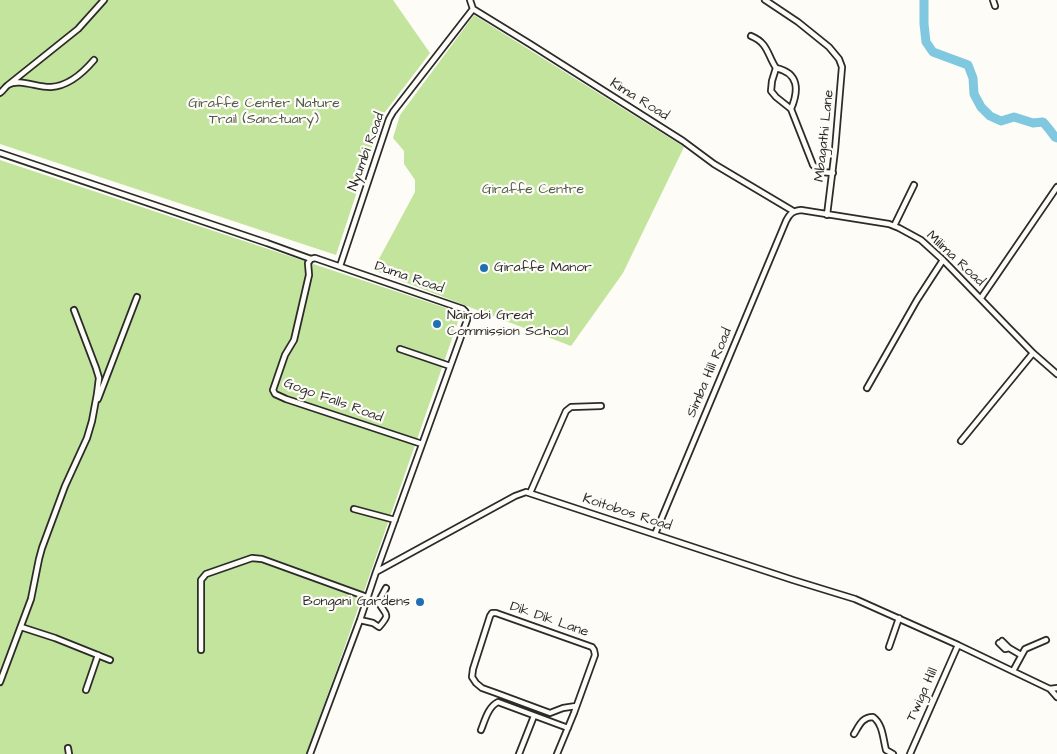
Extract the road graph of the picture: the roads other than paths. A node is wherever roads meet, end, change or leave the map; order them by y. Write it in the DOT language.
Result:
graph roads {
  1 [pos="104,0"];
  2 [pos="470,0"];
  3 [pos="765,0"];
  4 [pos="993,0"];
  5 [pos="995,6"];
  6 [pos="473,9"];
  7 [pos="751,36"];
  8 [pos="94,60"];
  9 [pos="776,68"];
  10 [pos="8,85"];
  11 [pos="0,94"];
  12 [pos="791,110"];
  13 [pos="0,153"];
  14 [pos="833,173"];
  15 [pos="914,184"];
  16 [pos="1057,187"];
  17 [pos="793,211"];
  18 [pos="828,215"];
  19 [pos="894,226"];
  20 [pos="311,259"];
  21 [pos="943,260"];
  22 [pos="340,266"];
  23 [pos="137,297"];
  24 [pos="980,298"];
  25 [pos="74,310"];
  26 [pos="400,349"];
  27 [pos="1033,353"];
  28 [pos="450,366"];
  29 [pos="1057,374"];
  30 [pos="867,388"];
  31 [pos="602,406"];
  32 [pos="94,409"];
  33 [pos="961,441"];
  34 [pos="422,444"];
  35 [pos="530,493"];
  36 [pos="354,509"];
  37 [pos="395,520"];
  38 [pos="655,534"];
  39 [pos="376,572"];
  40 [pos="386,588"];
  41 [pos="367,598"];
  42 [pos="900,618"];
  43 [pos="360,620"];
  44 [pos="21,627"];
  45 [pos="1043,639"];
  46 [pos="1001,642"];
  47 [pos="958,645"];
  48 [pos="890,647"];
  49 [pos="201,650"];
  50 [pos="98,655"];
  51 [pos="1021,655"];
  52 [pos="110,660"];
  53 [pos="1013,671"];
  54 [pos="0,682"];
  55 [pos="1057,688"];
  56 [pos="1050,689"];
  57 [pos="86,690"];
  58 [pos="1057,697"];
  59 [pos="576,706"];
  60 [pos="534,716"];
  61 [pos="568,728"];
  62 [pos="481,730"];
  63 [pos="854,734"];
  64 [pos="68,748"];
  65 [pos="69,754"];
  66 [pos="310,754"];
  67 [pos="518,754"];
  68 [pos="557,754"];
  69 [pos="893,754"];
  70 [pos="910,754"];
  1 -- 10 [label="street"];
  2 -- 6 [label="street"];
  3 -- 14 [label="street, Mbagathi Lane"];
  4 -- 5 [label="street"];
  6 -- 17 [label="street, Kima Road"];
  6 -- 22 [label="street, Nyumbi Road"];
  7 -- 9 [label="street"];
  8 -- 10 [label="street"];
  9 -- 12 [label="street"];
  9 -- 12 [label="street"];
  10 -- 11 [label="street"];
  12 -- 14 [label="street"];
  13 -- 20 [label="street, Duma Road"];
  14 -- 18 [label="street, Mbagathi Lane"];
  15 -- 19 [label="street"];
  16 -- 24 [label="street"];
  17 -- 18 [label="street, Milima Road"];
  17 -- 38 [label="street, Simba Hill Road"];
  18 -- 19 [label="street, Milima Road"];
  19 -- 21 [label="street, Milima Road"];
  20 -- 22 [label="street, Duma Road"];
  20 -- 34 [label="street, Gogo Falls Road"];
  21 -- 24 [label="street, Milima Road"];
  21 -- 30 [label="street"];
  22 -- 28 [label="street, Duma Road"];
  23 -- 32 [label="street"];
  24 -- 27 [label="street, Milima Road"];
  25 -- 32 [label="street"];
  26 -- 28 [label="street"];
  27 -- 29 [label="street, Milima Road"];
  27 -- 33 [label="street"];
  28 -- 34 [label="street"];
  31 -- 35 [label="street"];
  32 -- 44 [label="street"];
  34 -- 37 [label="street"];
  35 -- 38 [label="street, Koitobos Road"];
  35 -- 39 [label="street"];
  36 -- 37 [label="street"];
  37 -- 39 [label="street"];
  38 -- 42 [label="street, Koitobos Road"];
  39 -- 41 [label="street"];
  40 -- 43 [label="street"];
  41 -- 43 [label="street"];
  41 -- 49 [label="street"];
  42 -- 47 [label="street, Koitobos Road"];
  42 -- 48 [label="street"];
  43 -- 66 [label="street"];
  44 -- 50 [label="street"];
  44 -- 54 [label="street"];
  45 -- 51 [label="street"];
  46 -- 51 [label="street"];
  47 -- 53 [label="street, Koitobos Road"];
  47 -- 70 [label="street, Twiga Hill"];
  50 -- 52 [label="street"];
  50 -- 57 [label="street"];
  51 -- 53 [label="street"];
  53 -- 56 [label="street, Koitobos Road"];
  55 -- 56 [label="street"];
  56 -- 58 [label="street"];
  59 -- 59 [label="street, Dik Dik Lane"];
  59 -- 61 [label="street, Dik Dik Lane"];
  60 -- 61 [label="street"];
  60 -- 62 [label="street"];
  60 -- 67 [label="street"];
  61 -- 68 [label="street, Dik Dik Lane"];
  63 -- 69 [label="street"];
  64 -- 65 [label="street"];
}
